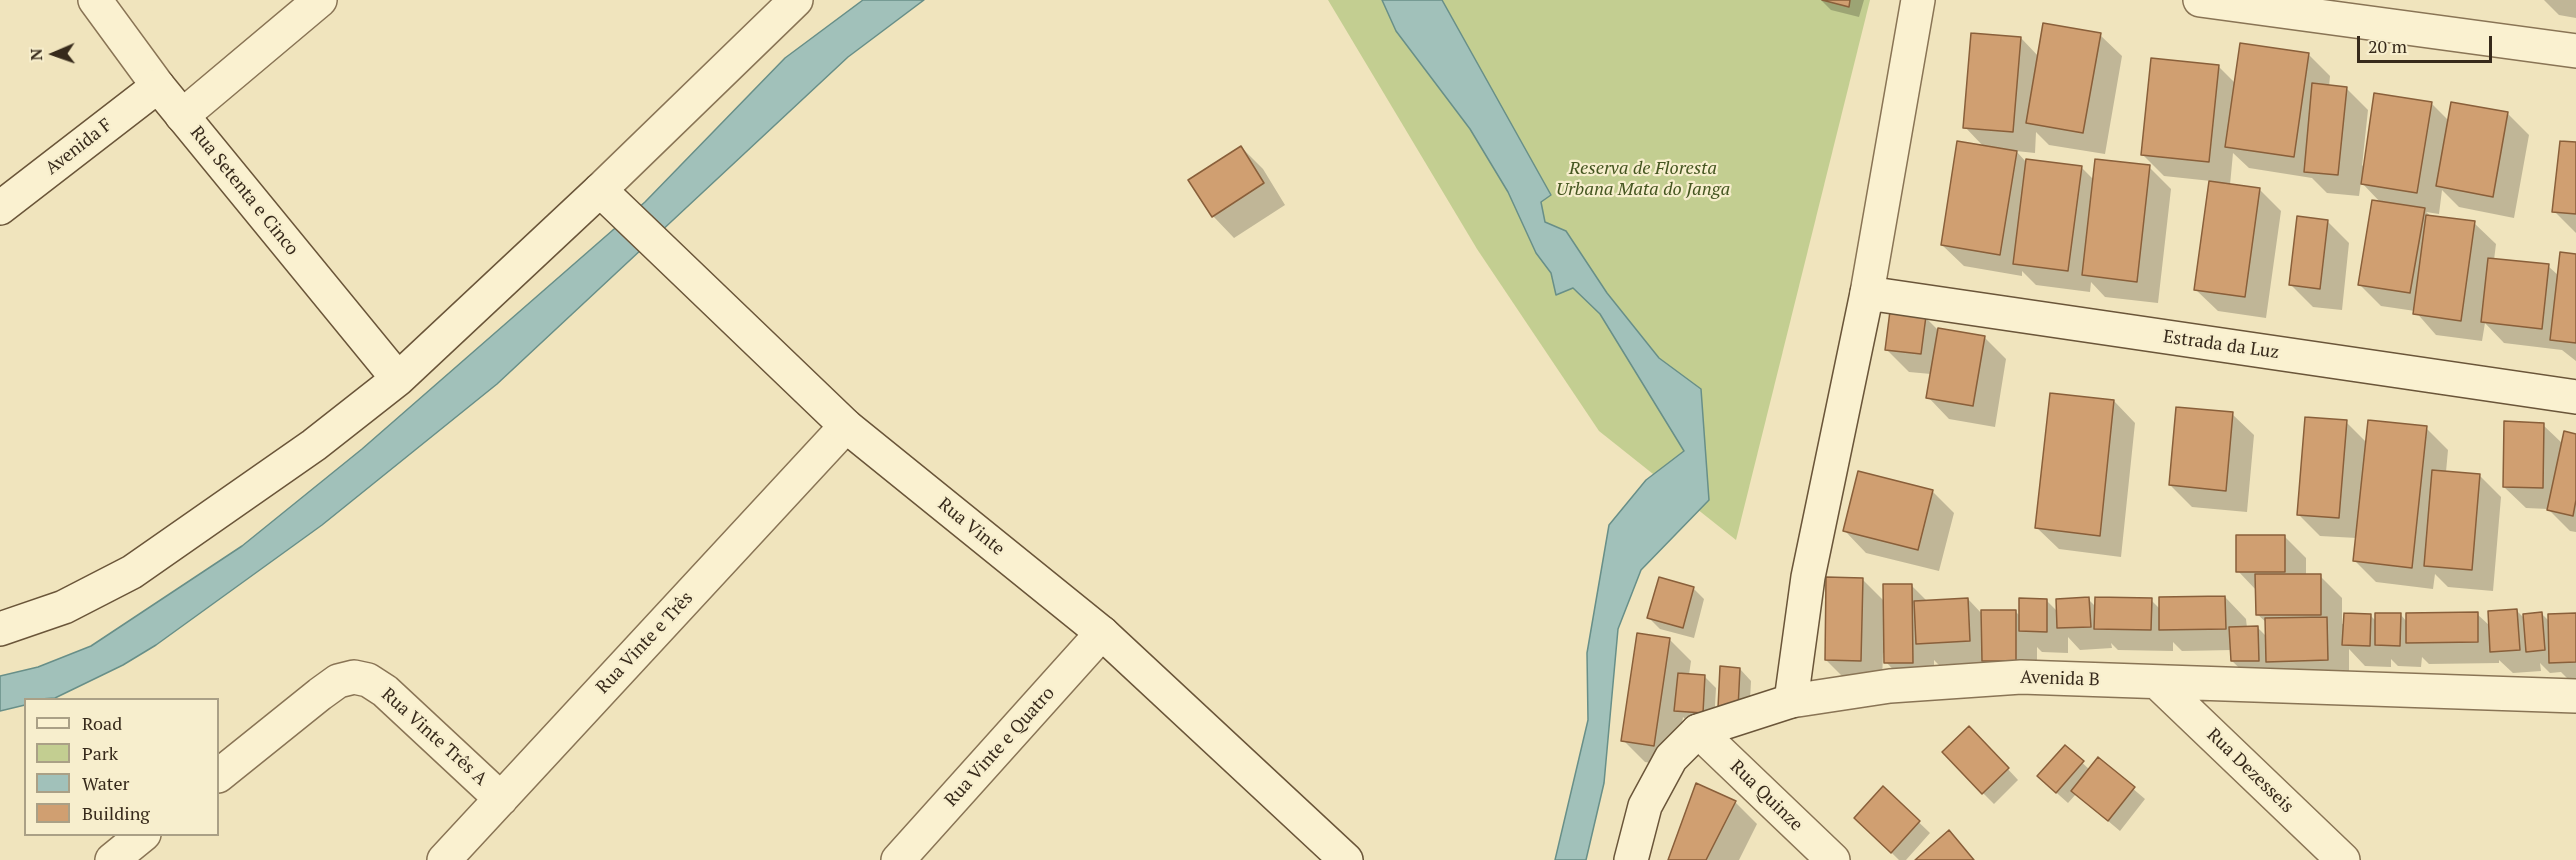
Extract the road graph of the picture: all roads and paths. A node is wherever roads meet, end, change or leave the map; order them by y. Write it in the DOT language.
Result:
graph roads {
  1 [pos="95,0"];
  2 [pos="320,0"];
  3 [pos="796,0"];
  4 [pos="1918,0"];
  5 [pos="2200,0"];
  6 [pos="2576,51"];
  7 [pos="158,86"];
  8 [pos="182,116"];
  9 [pos="603,194"];
  10 [pos="0,208"];
  11 [pos="1867,293"];
  12 [pos="398,379"];
  13 [pos="2576,397"];
  14 [pos="846,426"];
  15 [pos="0,629"];
  16 [pos="1102,633"];
  17 [pos="2158,682"];
  18 [pos="2576,696"];
  19 [pos="1791,700"];
  20 [pos="1698,731"];
  21 [pos="219,775"];
  22 [pos="501,799"];
  23 [pos="142,836"];
  24 [pos="112,860"];
  25 [pos="444,860"];
  26 [pos="898,860"];
  27 [pos="1346,860"];
  28 [pos="1631,860"];
  29 [pos="1833,860"];
  30 [pos="2343,860"];
  1 -- 7 [label="street, Rua Setenta e Cinco"];
  2 -- 8 [label="street"];
  3 -- 9 [label="street"];
  4 -- 11 [label="street"];
  5 -- 6 [label="street"];
  7 -- 8 [label="street, Rua Setenta e Cinco"];
  7 -- 10 [label="street, Avenida F"];
  8 -- 12 [label="street, Rua Setenta e Cinco"];
  9 -- 12 [label="street"];
  9 -- 14 [label="street, Rua Vinte"];
  11 -- 13 [label="street, Estrada da Luz"];
  11 -- 19 [label="street"];
  12 -- 15 [label="street"];
  14 -- 16 [label="street, Rua Vinte"];
  14 -- 22 [label="street, Rua Vinte e Três"];
  16 -- 26 [label="street, Rua Vinte e Quatro"];
  16 -- 27 [label="street, Rua Vinte"];
  17 -- 18 [label="street, Avenida B"];
  17 -- 19 [label="street, Avenida B"];
  17 -- 30 [label="street, Rua Dezesseis"];
  19 -- 20 [label="street, Avenida B"];
  20 -- 28 [label="street, Avenida B"];
  20 -- 29 [label="street, Rua Quinze"];
  21 -- 22 [label="street, Rua Vinte Três A"];
  22 -- 25 [label="street, Rua Vinte e Três"];
  23 -- 24 [label="street"];
}
